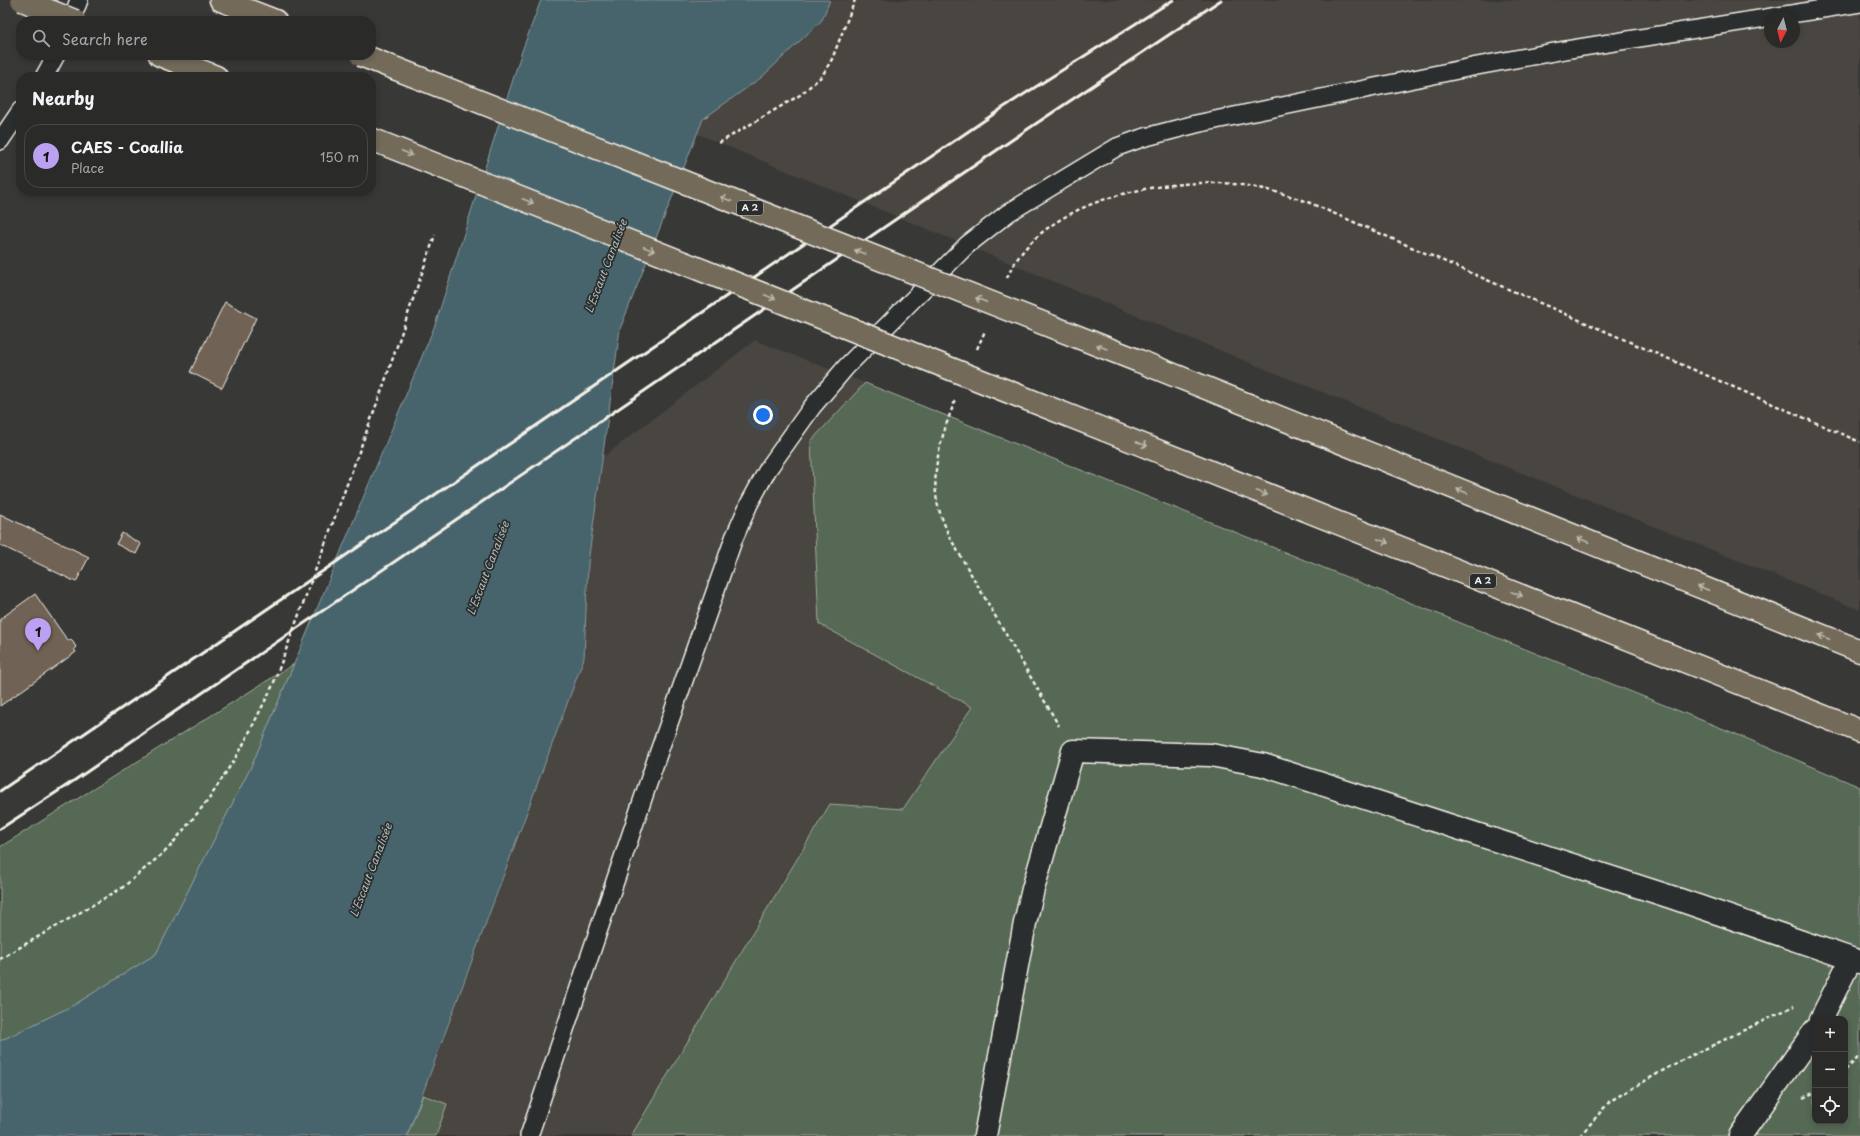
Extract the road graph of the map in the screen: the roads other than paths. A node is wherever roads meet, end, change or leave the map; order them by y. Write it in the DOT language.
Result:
graph roads {
  1 [pos="22,0"];
  2 [pos="79,0"];
  3 [pos="222,0"];
  4 [pos="1860,2"];
  5 [pos="62,16"];
  6 [pos="73,16"];
  7 [pos="262,16"];
  8 [pos="53,60"];
  9 [pos="173,60"];
  10 [pos="374,60"];
  11 [pos="47,72"];
  12 [pos="203,72"];
  13 [pos="16,117"];
  14 [pos="0,141"];
  15 [pos="376,141"];
  16 [pos="1860,651"];
  17 [pos="1860,731"];
  18 [pos="1855,960"];
  19 [pos="1823,1016"];
  20 [pos="1812,1034"];
  21 [pos="530,1136"];
  22 [pos="985,1136"];
  23 [pos="1740,1136"];
  1 -- 5 [label="highway, bridge"];
  2 -- 6 [label="lane"];
  3 -- 7 [label="highway"];
  4 -- 21 [label="lane"];
  8 -- 11 [label="lane"];
  9 -- 12 [label="highway"];
  16 -- 10 [label="highway, A 2, one-way, bridge"];
  13 -- 14 [label="lane"];
  15 -- 17 [label="highway, A 2, one-way, bridge"];
  18 -- 19 [label="street"];
  18 -- 22 [label="street"];
  20 -- 23 [label="street"];
}
